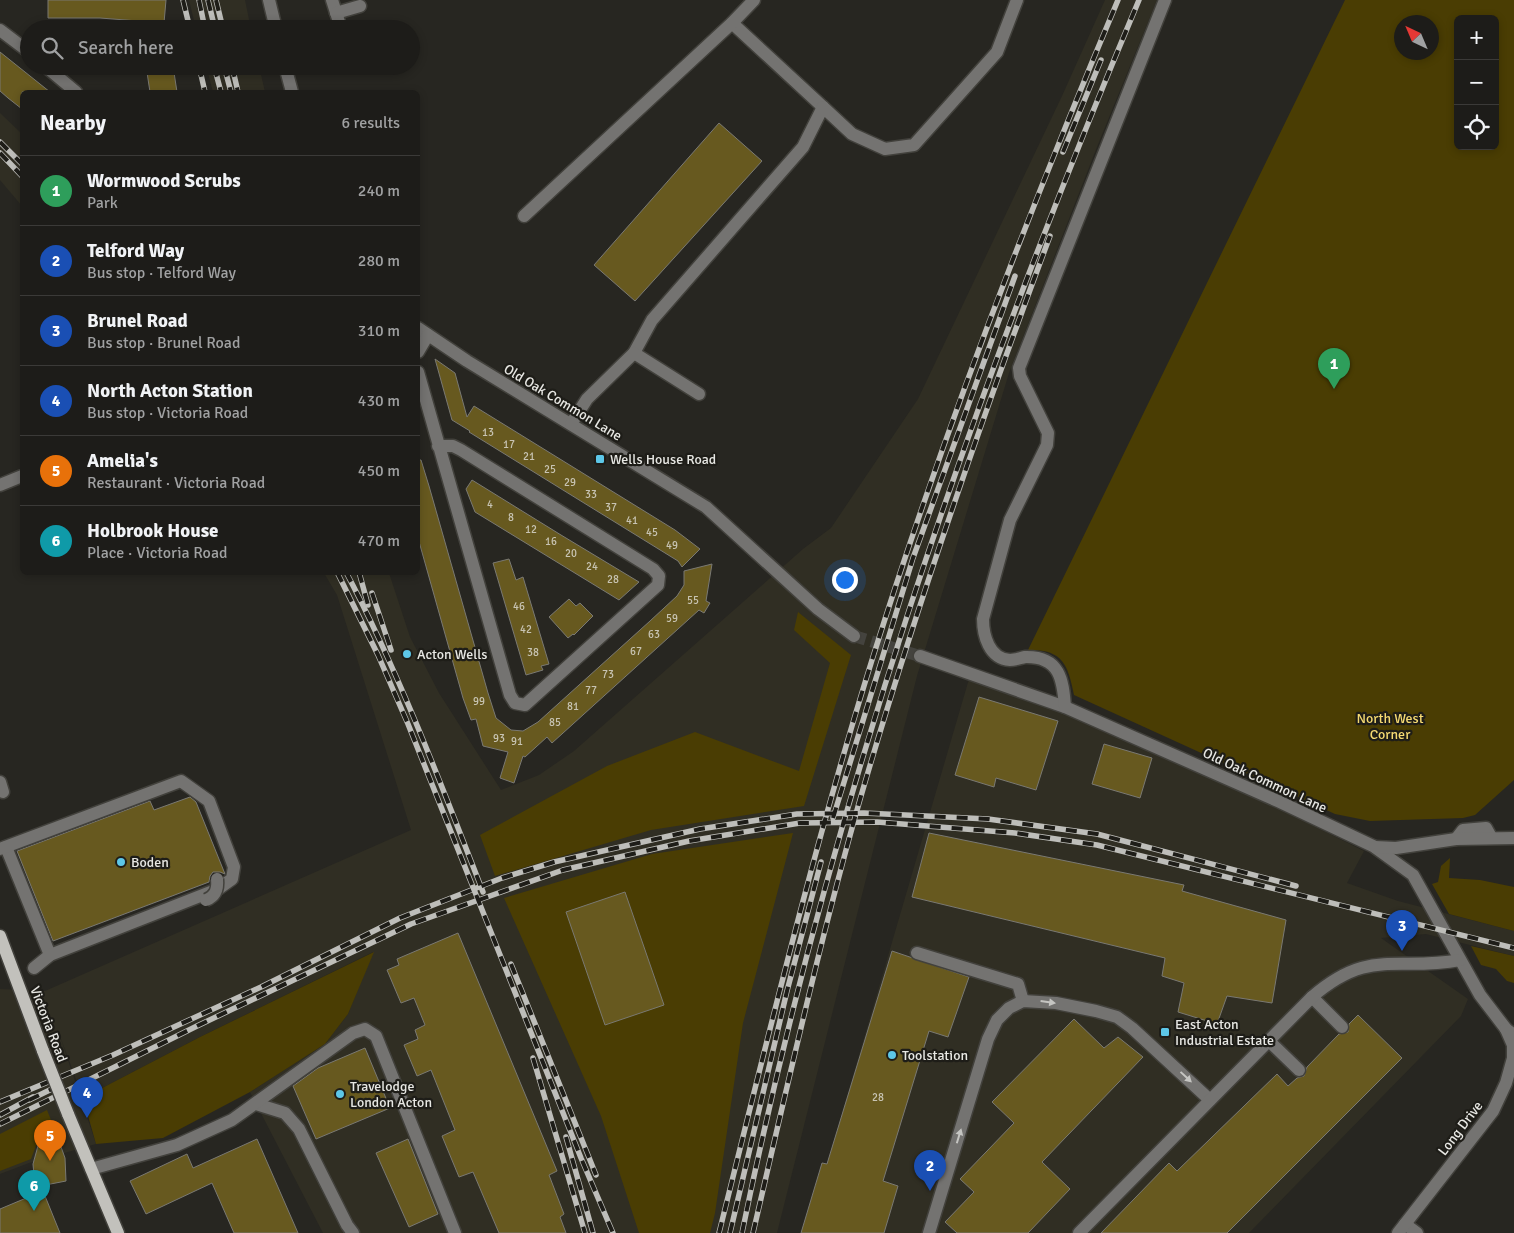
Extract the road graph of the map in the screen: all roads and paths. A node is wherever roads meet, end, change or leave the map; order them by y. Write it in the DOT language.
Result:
graph roads {
  1 [pos="269,0"];
  2 [pos="332,0"];
  3 [pos="754,0"];
  4 [pos="1017,0"];
  5 [pos="1165,0"];
  6 [pos="360,6"];
  7 [pos="274,20"];
  8 [pos="732,23"];
  9 [pos="0,30"];
  10 [pos="20,45"];
  11 [pos="56,75"];
  12 [pos="287,75"];
  13 [pos="74,90"];
  14 [pos="291,90"];
  15 [pos="823,107"];
  16 [pos="524,216"];
  17 [pos="422,331"];
  18 [pos="634,352"];
  19 [pos="420,379"];
  20 [pos="699,394"];
  21 [pos="571,424"];
  22 [pos="438,446"];
  23 [pos="20,477"];
  24 [pos="0,485"];
  25 [pos="854,636"];
  26 [pos="920,656"];
  27 [pos="1065,707"];
  28 [pos="1491,837"];
  29 [pos="1514,838"];
  30 [pos="1456,839"];
  31 [pos="1372,846"];
  32 [pos="3,848"];
  33 [pos="218,884"];
  34 [pos="0,936"];
  35 [pos="918,953"];
  36 [pos="50,955"];
  37 [pos="1460,960"];
  38 [pos="34,968"];
  39 [pos="15,976"];
  40 [pos="1312,997"];
  41 [pos="1023,1001"];
  42 [pos="1342,1027"];
  43 [pos="1510,1032"];
  44 [pos="1269,1041"];
  45 [pos="1299,1070"];
  46 [pos="1210,1100"];
  47 [pos="256,1104"];
  48 [pos="92,1170"];
  49 [pos="1402,1228"];
  50 [pos="118,1233"];
  51 [pos="354,1233"];
  52 [pos="456,1233"];
  53 [pos="929,1233"];
  54 [pos="1079,1233"];
  55 [pos="1417,1233"];
  1 -- 7 [label="street"];
  2 -- 6 [label="street"];
  3 -- 8 [label="street"];
  4 -- 15 [label="street"];
  5 -- 27 [label="street"];
  8 -- 15 [label="street"];
  8 -- 16 [label="street"];
  9 -- 10 [label="street"];
  11 -- 13 [label="street"];
  12 -- 14 [label="street"];
  15 -- 18 [label="street"];
  17 -- 21 [label="street, Old Oak Common Lane"];
  18 -- 20 [label="street"];
  18 -- 21 [label="street"];
  19 -- 22 [label="street"];
  21 -- 25 [label="street, Old Oak Common Lane"];
  22 -- 22 [label="street"];
  23 -- 24 [label="street"];
  26 -- 27 [label="street, Old Oak Common Lane"];
  27 -- 31 [label="street, Old Oak Common Lane"];
  28 -- 29 [label="street"];
  28 -- 30 [label="street"];
  28 -- 30 [label="street"];
  30 -- 31 [label="street"];
  31 -- 37 [label="street, Old Oak Common Lane"];
  32 -- 33 [label="street"];
  32 -- 36 [label="street"];
  33 -- 36 [label="street"];
  33 -- 38 [label="street, bridge"];
  34 -- 39 [label="main road, Victoria Road"];
  35 -- 41 [label="street"];
  36 -- 38 [label="street"];
  37 -- 40 [label="street"];
  37 -- 43 [label="street, Old Oak Common Lane"];
  38 -- 39 [label="street"];
  39 -- 48 [label="main road, Victoria Road, bridge"];
  40 -- 42 [label="street"];
  40 -- 44 [label="street"];
  41 -- 46 [label="street, one-way"];
  53 -- 41 [label="street, one-way"];
  43 -- 49 [label="street, Long Drive"];
  44 -- 45 [label="street"];
  44 -- 46 [label="street"];
  46 -- 54 [label="street"];
  47 -- 48 [label="street"];
  47 -- 51 [label="street"];
  47 -- 52 [label="street"];
  48 -- 50 [label="main road, Victoria Road"];
  49 -- 55 [label="street"];
}
